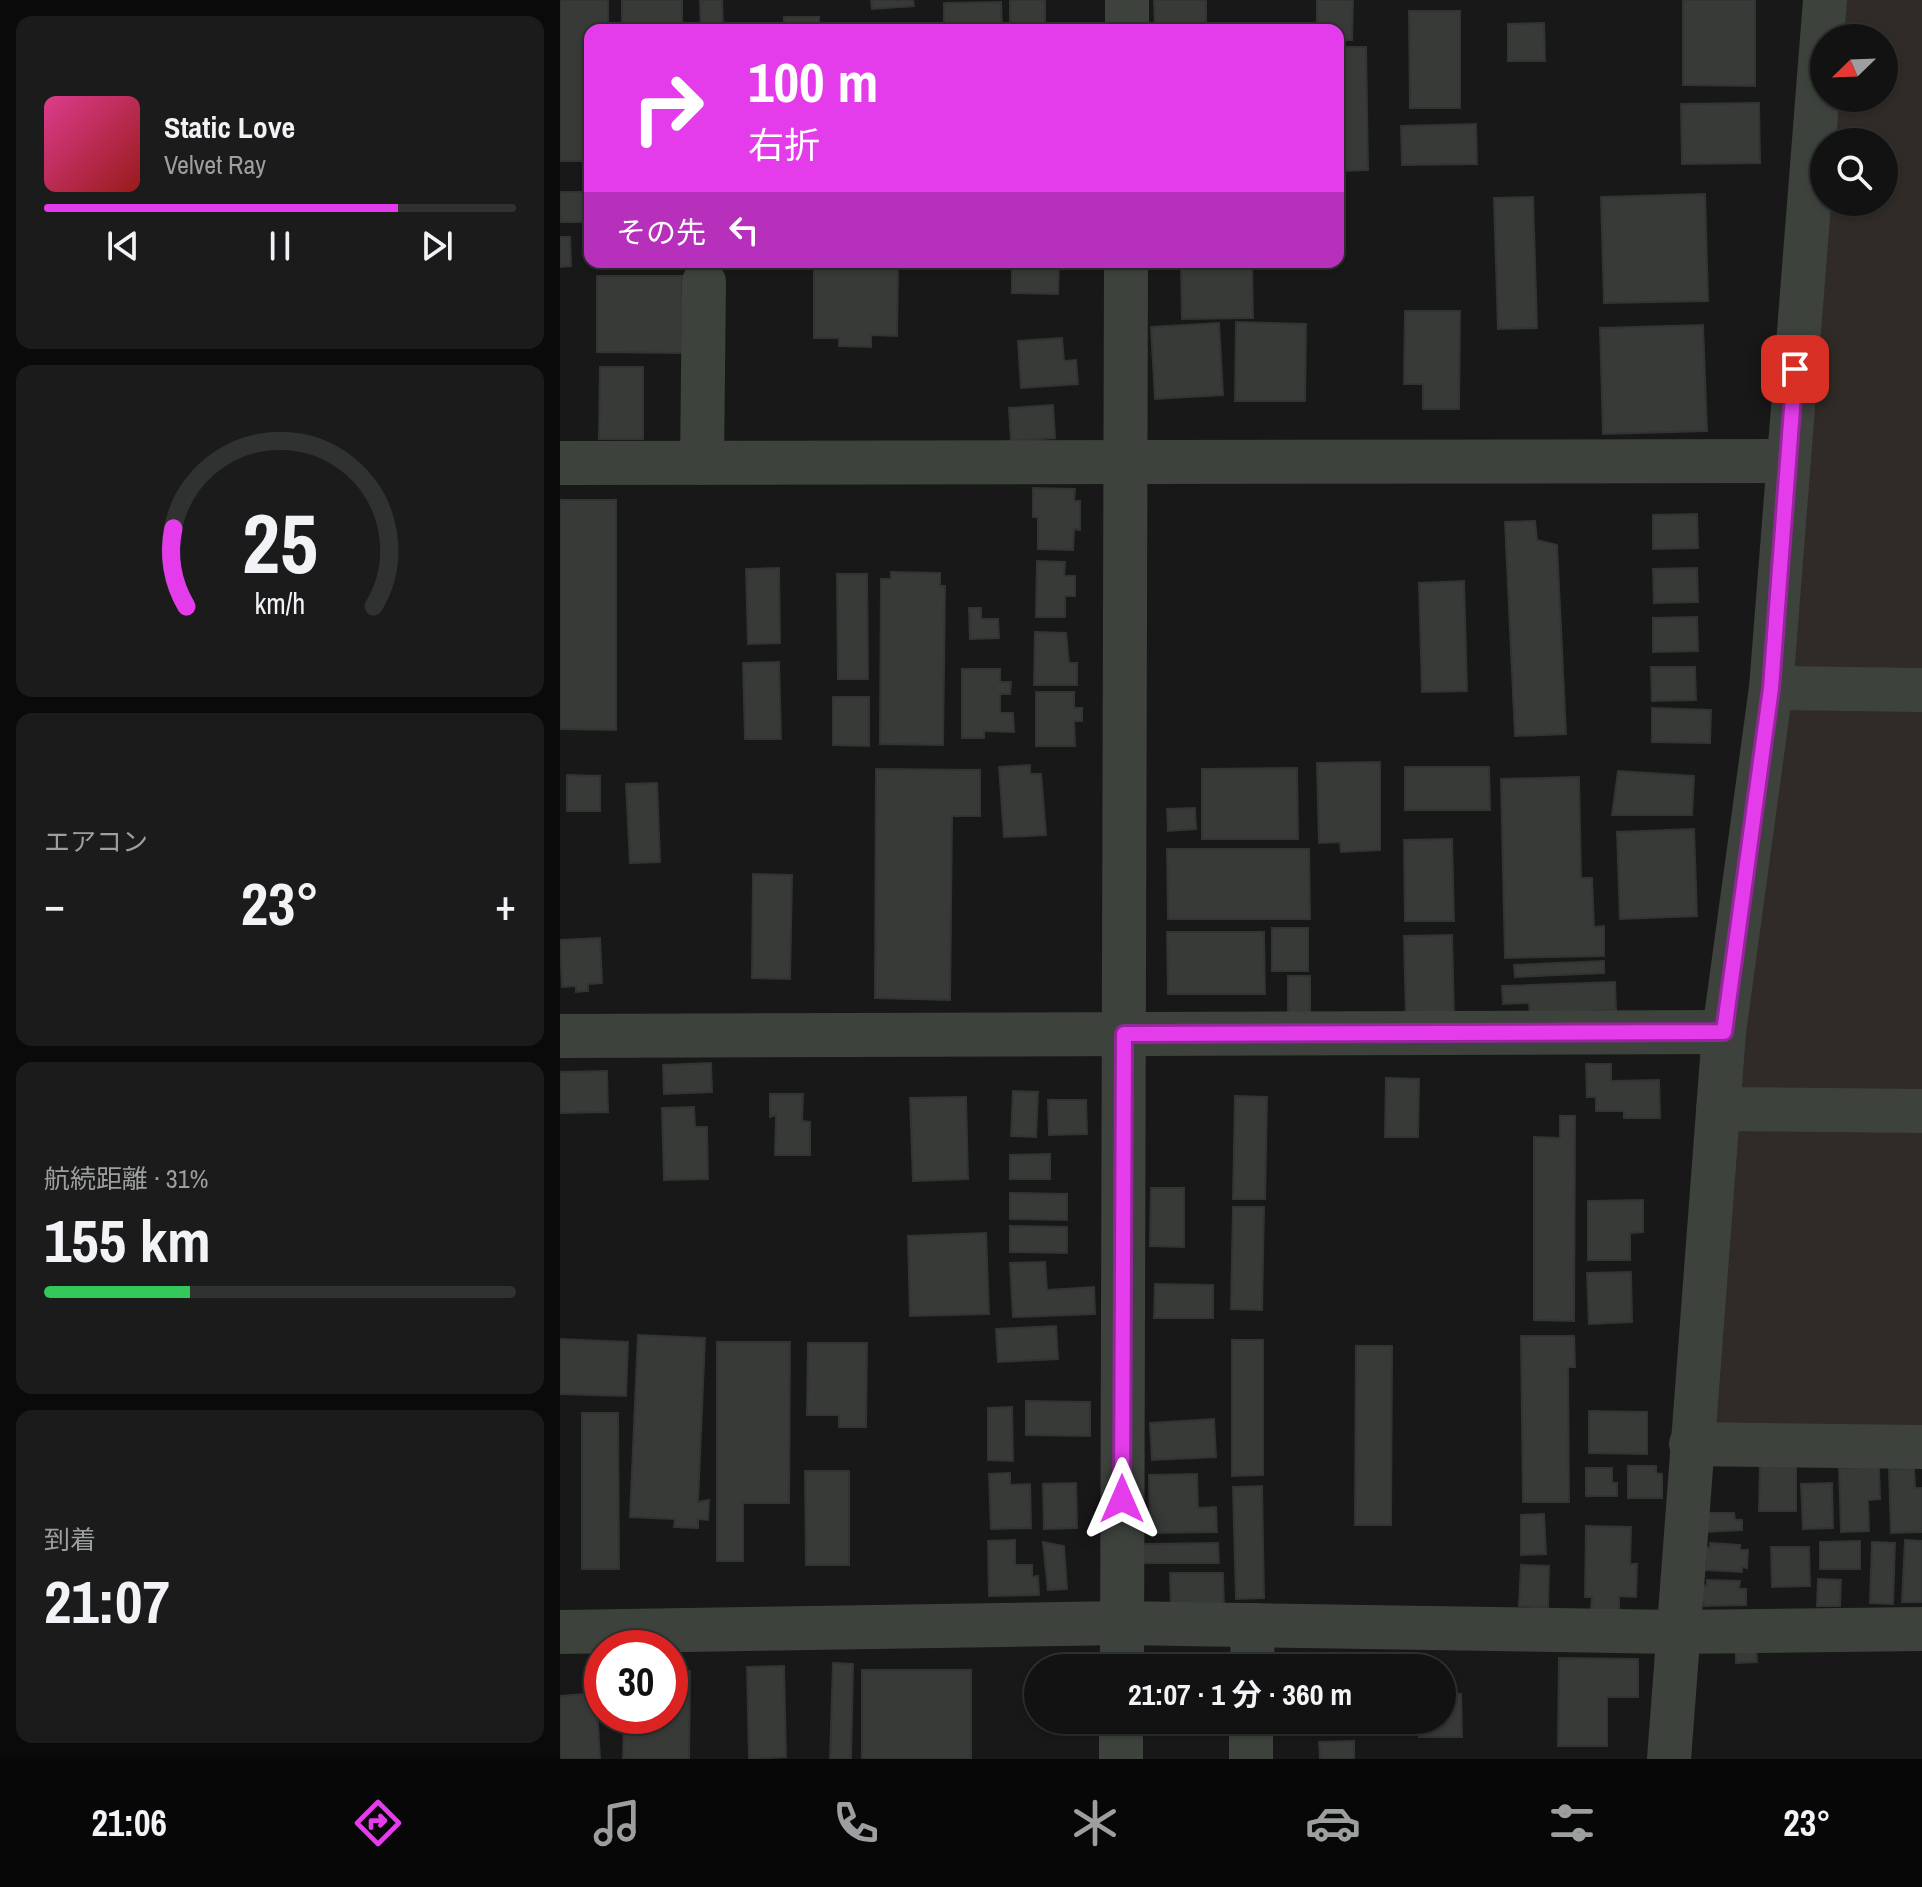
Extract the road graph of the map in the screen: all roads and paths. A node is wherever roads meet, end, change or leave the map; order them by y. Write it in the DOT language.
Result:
graph roads {
  1 [pos="1127,0"];
  2 [pos="1825,0"];
  3 [pos="1127,24"];
  4 [pos="1126,268"];
  5 [pos="704,282"];
  6 [pos="1787,461"];
  7 [pos="1126,462"];
  8 [pos="560,463"];
  9 [pos="702,463"];
  10 [pos="1771,688"];
  11 [pos="1922,690"];
  12 [pos="1724,1032"];
  13 [pos="1124,1034"];
  14 [pos="560,1036"];
  15 [pos="1718,1109"];
  16 [pos="1922,1111"];
  17 [pos="1691,1444"];
  18 [pos="1922,1447"];
  19 [pos="1122,1623"];
  20 [pos="1253,1625"];
  21 [pos="1922,1629"];
  22 [pos="560,1632"];
  23 [pos="1676,1632"];
  24 [pos="1122,1654"];
  25 [pos="1252,1654"];
  26 [pos="1121,1734"];
  27 [pos="1251,1734"];
  28 [pos="1121,1759"];
  29 [pos="1251,1759"];
  30 [pos="1669,1759"];
  1 -- 3 [label="street"];
  2 -- 6 [label="street"];
  4 -- 7 [label="street"];
  5 -- 9 [label="street"];
  6 -- 7 [label="street"];
  6 -- 10 [label="street"];
  7 -- 9 [label="street"];
  7 -- 13 [label="street"];
  8 -- 9 [label="street"];
  10 -- 11 [label="street"];
  10 -- 12 [label="street"];
  12 -- 13 [label="street"];
  12 -- 15 [label="street"];
  13 -- 14 [label="street"];
  13 -- 19 [label="street"];
  15 -- 16 [label="street"];
  15 -- 17 [label="street"];
  17 -- 18 [label="street"];
  17 -- 23 [label="street"];
  19 -- 20 [label="street"];
  19 -- 22 [label="street"];
  19 -- 24 [label="street"];
  20 -- 23 [label="street"];
  20 -- 25 [label="street"];
  21 -- 23 [label="street"];
  23 -- 30 [label="street"];
  26 -- 28 [label="street"];
  27 -- 29 [label="street"];
}
